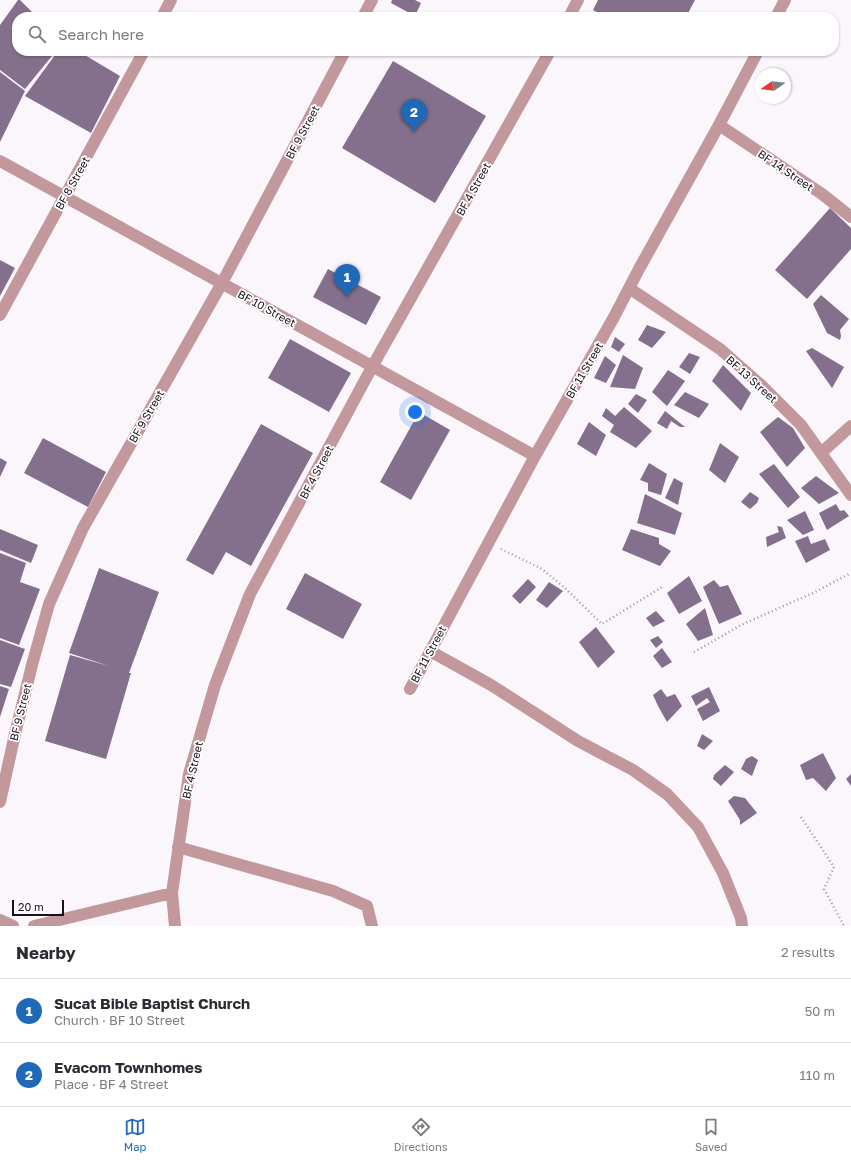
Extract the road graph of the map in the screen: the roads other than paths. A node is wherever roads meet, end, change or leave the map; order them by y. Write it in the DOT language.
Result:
graph roads {
  1 [pos="171,0"];
  2 [pos="372,0"];
  3 [pos="578,0"];
  4 [pos="785,0"];
  5 [pos="165,12"];
  6 [pos="366,12"];
  7 [pos="572,12"];
  8 [pos="779,12"];
  9 [pos="141,56"];
  10 [pos="342,56"];
  11 [pos="547,56"];
  12 [pos="755,56"];
  13 [pos="719,125"];
  14 [pos="0,161"];
  15 [pos="65,197"];
  16 [pos="851,217"];
  17 [pos="222,283"];
  18 [pos="629,288"];
  19 [pos="0,315"];
  20 [pos="372,367"];
  21 [pos="851,426"];
  22 [pos="821,452"];
  23 [pos="535,456"];
  24 [pos="851,495"];
  25 [pos="430,651"];
  26 [pos="410,689"];
  27 [pos="0,802"];
  28 [pos="178,847"];
  29 [pos="172,893"];
  30 [pos="0,920"];
  31 [pos="13,926"];
  32 [pos="34,926"];
  33 [pos="175,926"];
  34 [pos="372,926"];
  35 [pos="742,926"];
  1 -- 5 [label="street"];
  2 -- 6 [label="street"];
  3 -- 7 [label="street"];
  4 -- 8 [label="street"];
  9 -- 15 [label="street, BF 8 Street"];
  10 -- 17 [label="street, BF 9 Street"];
  11 -- 20 [label="street, BF 4 Street"];
  12 -- 13 [label="street, BF 11 Street"];
  13 -- 16 [label="street, BF 14 Street"];
  13 -- 18 [label="street, BF 11 Street"];
  14 -- 15 [label="street, BF 10 Street"];
  15 -- 17 [label="street, BF 10 Street"];
  15 -- 19 [label="street, BF 8 Street"];
  17 -- 20 [label="street, BF 10 Street"];
  17 -- 27 [label="street, BF 9 Street"];
  18 -- 22 [label="street, BF 13 Street"];
  18 -- 23 [label="street, BF 11 Street"];
  20 -- 23 [label="street, BF 10 Street"];
  20 -- 28 [label="street, BF 4 Street"];
  21 -- 22 [label="street"];
  22 -- 24 [label="street, BF 13 Street"];
  23 -- 25 [label="street, BF 11 Street"];
  25 -- 26 [label="street, BF 11 Street"];
  25 -- 35 [label="street"];
  28 -- 29 [label="street, BF 4 Street"];
  28 -- 34 [label="street"];
  29 -- 32 [label="street"];
  29 -- 33 [label="street, BF 4 Street"];
  30 -- 31 [label="street"];
}
